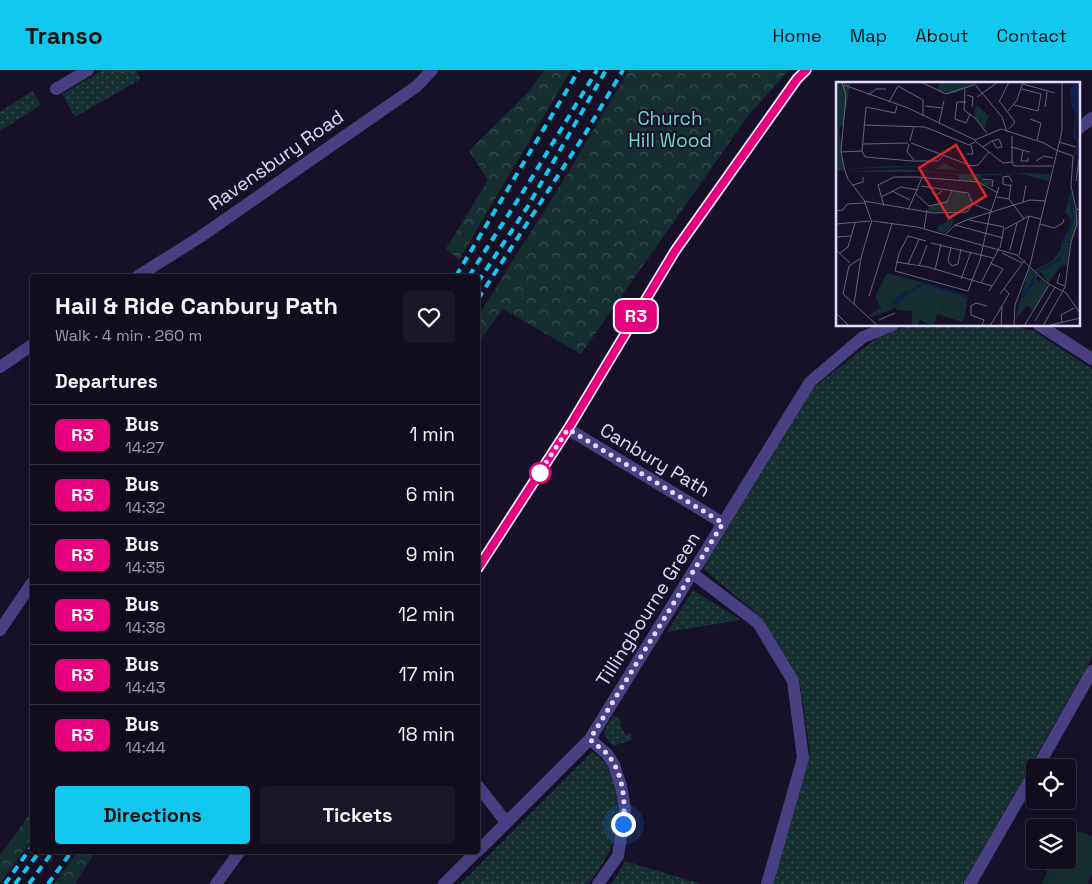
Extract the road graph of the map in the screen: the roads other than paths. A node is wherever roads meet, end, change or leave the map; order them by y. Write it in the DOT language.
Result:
graph roads {
  1 [pos="88,70"];
  2 [pos="432,70"];
  3 [pos="806,70"];
  4 [pos="56,89"];
  5 [pos="1092,118"];
  6 [pos="1080,127"];
  7 [pos="141,274"];
  8 [pos="890,326"];
  9 [pos="1041,326"];
  10 [pos="30,346"];
  11 [pos="1092,359"];
  12 [pos="0,367"];
  13 [pos="568,429"];
  14 [pos="723,523"];
  15 [pos="480,565"];
  16 [pos="692,574"];
  17 [pos="30,586"];
  18 [pos="0,630"];
  19 [pos="1092,671"];
  20 [pos="590,739"];
  21 [pos="1042,759"];
  22 [pos="1026,787"];
  23 [pos="480,789"];
  24 [pos="506,822"];
  25 [pos="480,848"];
  26 [pos="238,854"];
  27 [pos="474,854"];
  28 [pos="216,884"];
  29 [pos="444,884"];
  30 [pos="598,884"];
  31 [pos="766,884"];
  32 [pos="970,884"];
  1 -- 4 [label="street"];
  2 -- 7 [label="street, Ravensbury Road"];
  3 -- 13 [label="street"];
  5 -- 6 [label="street"];
  8 -- 14 [label="street, Tillingbourne Green"];
  9 -- 11 [label="street"];
  10 -- 12 [label="street"];
  13 -- 14 [label="street, Canbury Path"];
  13 -- 15 [label="street"];
  14 -- 16 [label="street, Tillingbourne Green"];
  16 -- 20 [label="street, Tillingbourne Green"];
  16 -- 31 [label="street"];
  17 -- 18 [label="street"];
  19 -- 21 [label="street"];
  20 -- 24 [label="street, Tillingbourne Green"];
  20 -- 30 [label="street"];
  22 -- 32 [label="street"];
  23 -- 24 [label="street"];
  24 -- 25 [label="street, Tillingbourne Green"];
  26 -- 28 [label="street"];
  27 -- 29 [label="street, Tillingbourne Green"];
}
